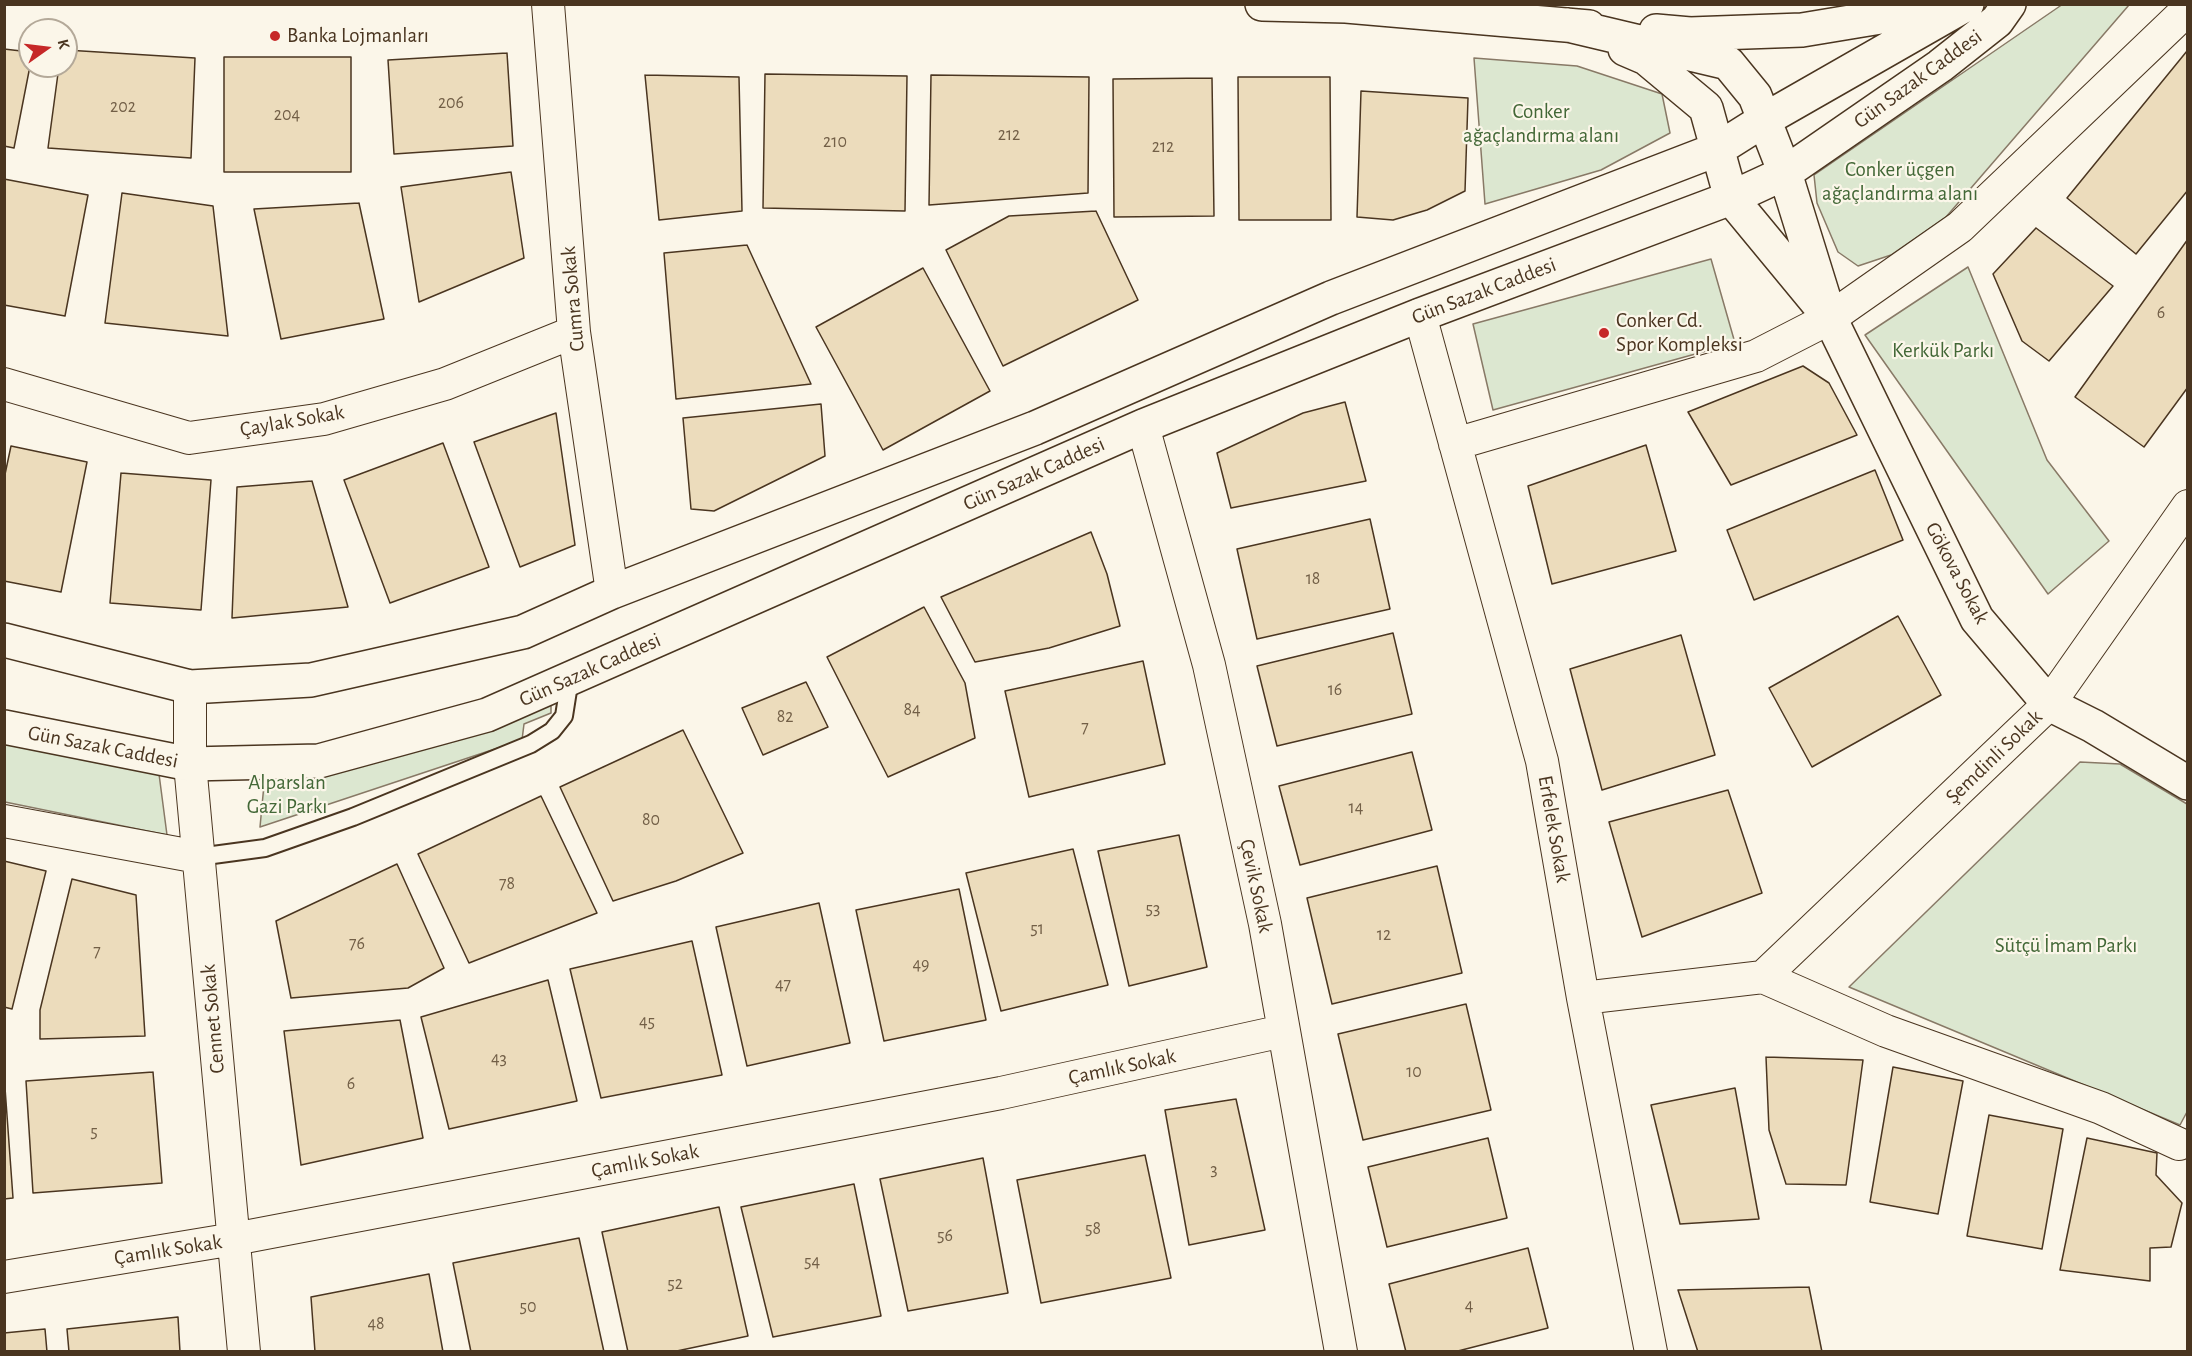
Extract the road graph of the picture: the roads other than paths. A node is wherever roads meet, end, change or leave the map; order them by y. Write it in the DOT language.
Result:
graph roads {
  1 [pos="548,4"];
  2 [pos="1262,4"];
  3 [pos="1938,4"];
  4 [pos="1967,4"];
  5 [pos="2009,4"];
  6 [pos="1347,5"];
  7 [pos="2187,9"];
  8 [pos="1568,25"];
  9 [pos="1764,120"];
  10 [pos="1719,149"];
  11 [pos="1785,173"];
  12 [pos="1731,198"];
  13 [pos="1420,315"];
  14 [pos="1830,318"];
  15 [pos="574,332"];
  16 [pos="4,384"];
  17 [pos="1143,426"];
  18 [pos="1455,444"];
  19 [pos="2187,506"];
  20 [pos="612,592"];
  21 [pos="4,640"];
  22 [pos="570,678"];
  23 [pos="190,687"];
  24 [pos="2049,704"];
  25 [pos="4,728"];
  26 [pos="190,764"];
  27 [pos="2187,783"];
  28 [pos="4,821"];
  29 [pos="198,857"];
  30 [pos="1763,977"];
  31 [pos="1583,998"];
  32 [pos="1283,1031"];
  33 [pos="2179,1144"];
  34 [pos="234,1239"];
  35 [pos="4,1277"];
  36 [pos="244,1352"];
  37 [pos="1341,1352"];
  38 [pos="1651,1352"];
  1 -- 15 [label="street, Cumra Sokak"];
  2 -- 6 [label="main road"];
  3 -- 8 [label="main road"];
  4 -- 9 [label="main road, Gün Sazak Caddesi"];
  5 -- 11 [label="main road, Gün Sazak Caddesi"];
  6 -- 8 [label="main road"];
  7 -- 14 [label="street"];
  8 -- 9 [label="main road"];
  8 -- 10 [label="main road"];
  9 -- 10 [label="main road, Gün Sazak Caddesi"];
  9 -- 11 [label="main road"];
  10 -- 12 [label="main road"];
  10 -- 20 [label="main road, Gün Sazak Caddesi"];
  11 -- 12 [label="main road, Gün Sazak Caddesi"];
  11 -- 14 [label="main road"];
  12 -- 13 [label="main road, Gün Sazak Caddesi"];
  12 -- 14 [label="main road"];
  13 -- 17 [label="main road, Gün Sazak Caddesi"];
  13 -- 18 [label="street, Erfelek Sokak"];
  14 -- 18 [label="street"];
  14 -- 24 [label="main road, Gökova Sokak"];
  15 -- 16 [label="street, Çaylak Sokak"];
  15 -- 20 [label="street, Cumra Sokak"];
  17 -- 22 [label="main road, Gün Sazak Caddesi"];
  17 -- 32 [label="street, Çevik Sokak"];
  18 -- 31 [label="street, Erfelek Sokak"];
  19 -- 24 [label="street, Şemdinli Sokak"];
  20 -- 23 [label="main road, Gün Sazak Caddesi"];
  21 -- 23 [label="main road, Gün Sazak Caddesi"];
  22 -- 26 [label="main road, Gün Sazak Caddesi"];
  22 -- 29 [label="lane"];
  23 -- 26 [label="street, Cennet Sokak"];
  24 -- 27 [label="main road, Gökova Sokak"];
  24 -- 30 [label="street, Şemdinli Sokak"];
  25 -- 26 [label="main road, Gün Sazak Caddesi"];
  26 -- 29 [label="street, Cennet Sokak"];
  28 -- 29 [label="street"];
  29 -- 34 [label="street, Cennet Sokak"];
  30 -- 31 [label="street"];
  30 -- 33 [label="street"];
  31 -- 38 [label="street, Erfelek Sokak"];
  32 -- 34 [label="street, Çamlık Sokak"];
  32 -- 37 [label="street, Çevik Sokak"];
  34 -- 35 [label="street, Çamlık Sokak"];
  34 -- 36 [label="street, Cennet Sokak"];
}
